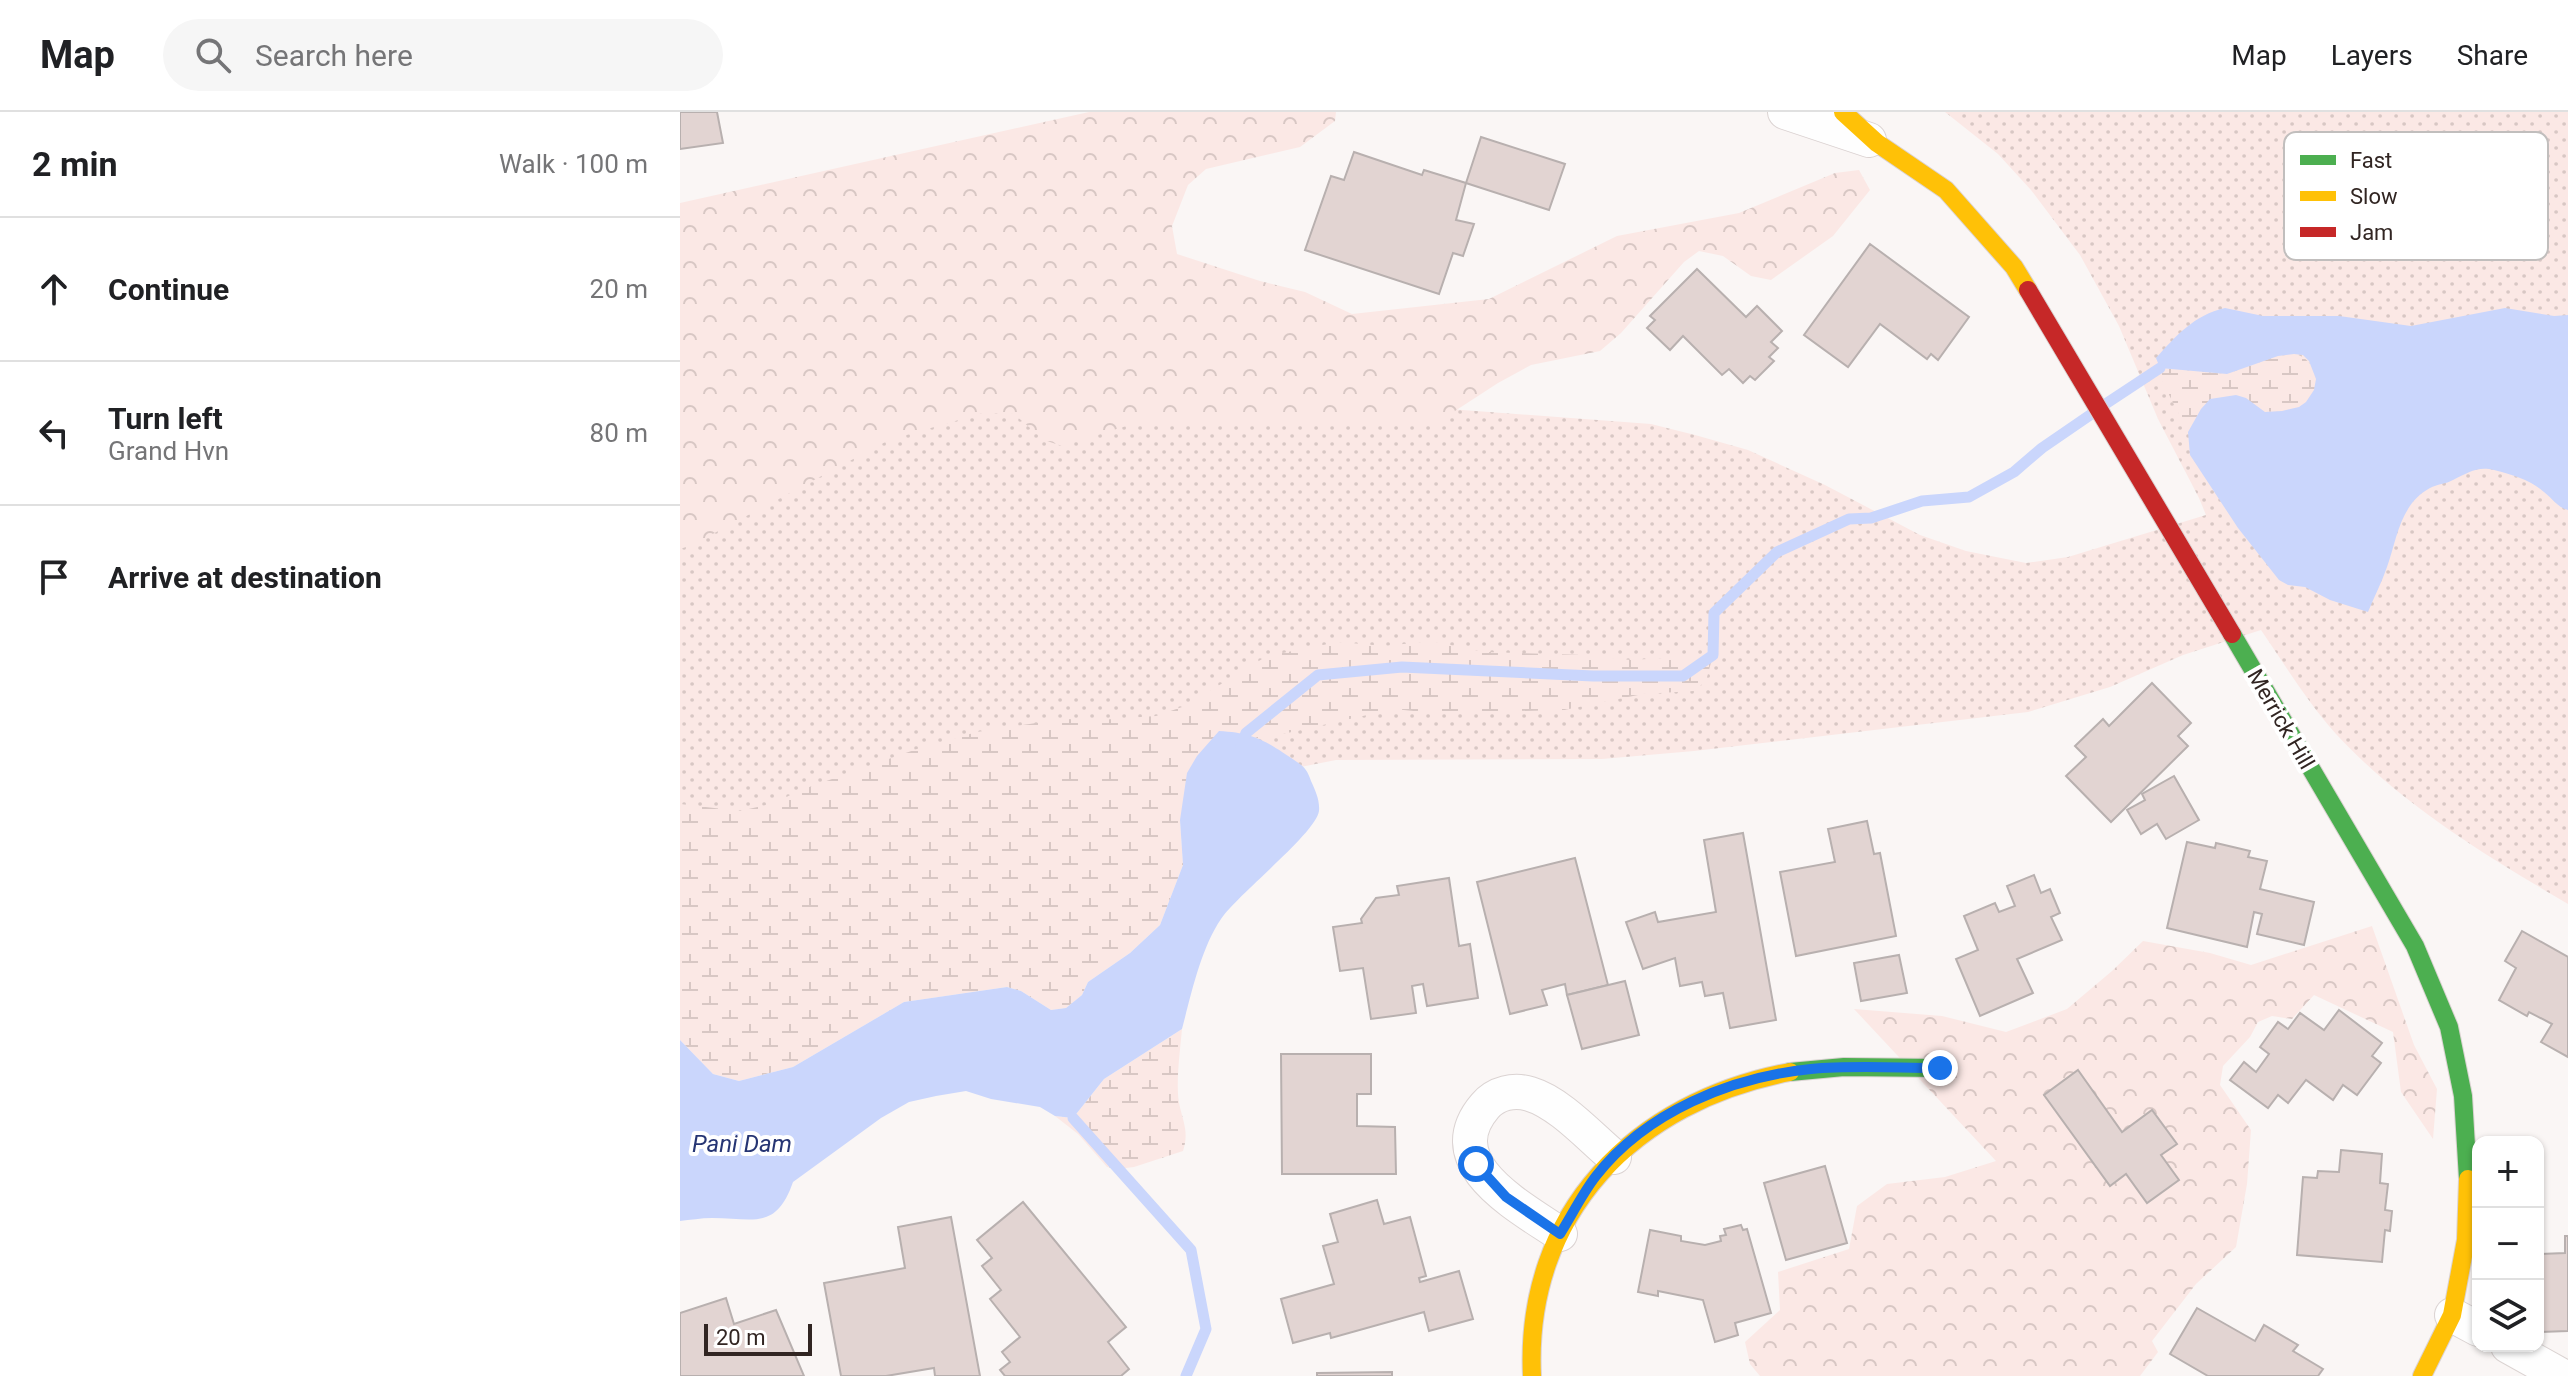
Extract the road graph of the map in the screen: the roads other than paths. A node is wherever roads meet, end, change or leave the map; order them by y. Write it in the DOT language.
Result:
graph roads {
  1 [pos="1785,112"];
  2 [pos="1843,112"];
  3 [pos="1877,143"];
  4 [pos="1940,1068"];
  5 [pos="1614,1157"];
  6 [pos="1560,1234"];
  7 [pos="2465,1322"];
  8 [pos="2519,1352"];
  9 [pos="1532,1376"];
  10 [pos="2422,1376"];
  11 [pos="2562,1376"];
  1 -- 3 [label="street, Merrick Hill"];
  2 -- 3 [label="street, Merrick Hill"];
  3 -- 7 [label="street, Merrick Hill"];
  4 -- 5 [label="street"];
  5 -- 6 [label="street"];
  5 -- 6 [label="street"];
  6 -- 9 [label="street"];
  7 -- 10 [label="street, Merrick Hill"];
  8 -- 11 [label="street"];
}
